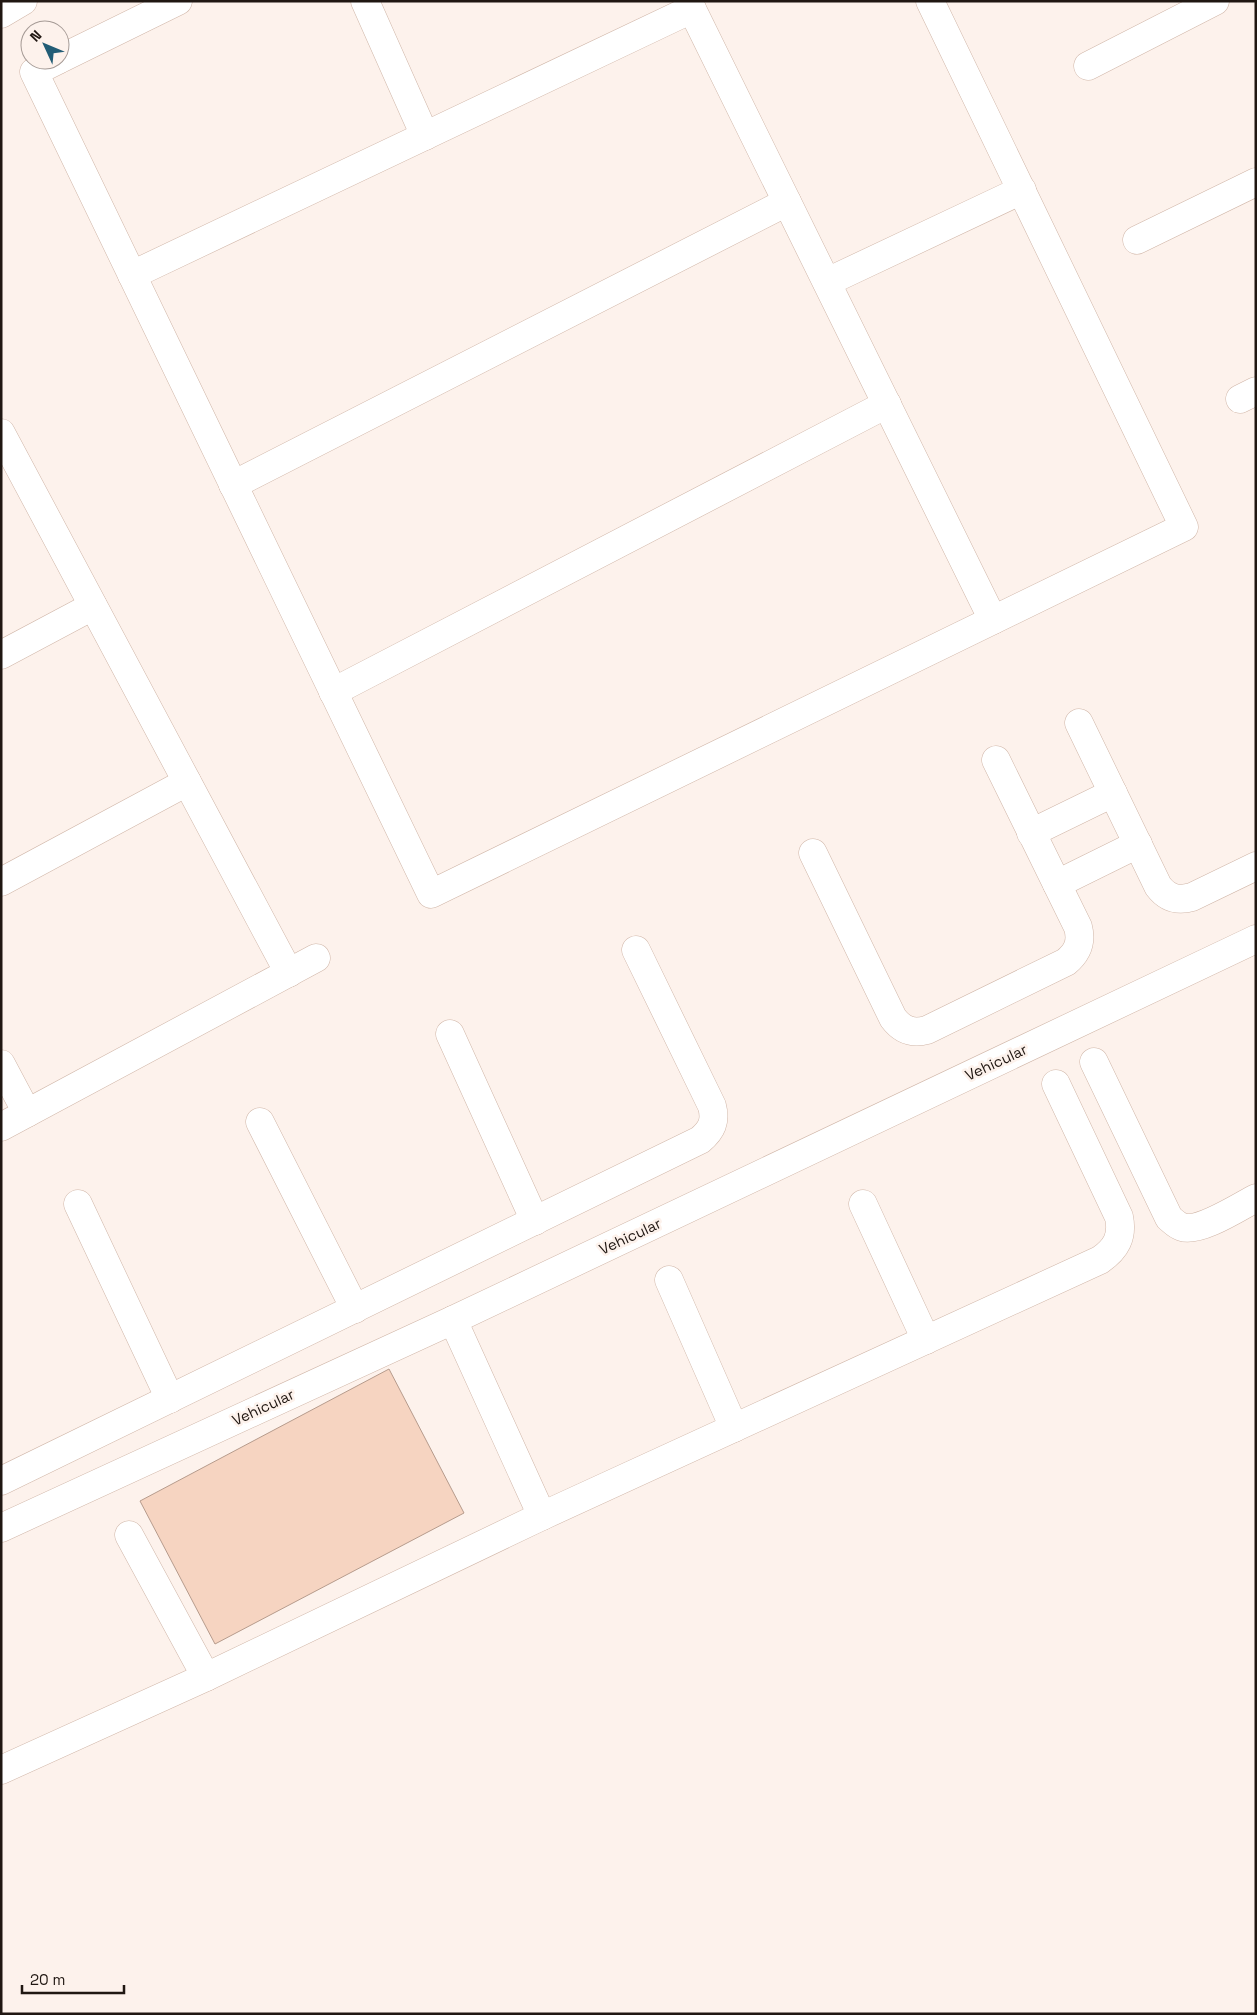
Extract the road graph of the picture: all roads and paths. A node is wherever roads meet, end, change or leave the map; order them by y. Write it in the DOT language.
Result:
graph roads {
  1 [pos="23,1"];
  2 [pos="178,1"];
  3 [pos="365,1"];
  4 [pos="930,1"];
  5 [pos="1215,1"];
  6 [pos="690,5"];
  7 [pos="1,14"];
  8 [pos="70,54"];
  9 [pos="1088,66"];
  10 [pos="38,70"];
  11 [pos="425,136"];
  12 [pos="1256,182"];
  13 [pos="1022,190"];
  14 [pos="787,202"];
  15 [pos="1137,240"];
  16 [pos="132,275"];
  17 [pos="826,282"];
  18 [pos="887,404"];
  19 [pos="1,433"];
  20 [pos="233,485"];
  21 [pos="93,606"];
  22 [pos="993,620"];
  23 [pos="1,655"];
  24 [pos="334,692"];
  25 [pos="1079,723"];
  26 [pos="996,760"];
  27 [pos="187,782"];
  28 [pos="1113,793"];
  29 [pos="1032,832"];
  30 [pos="1138,844"];
  31 [pos="813,853"];
  32 [pos="1256,866"];
  33 [pos="1,882"];
  34 [pos="1057,884"];
  35 [pos="1256,939"];
  36 [pos="636,950"];
  37 [pos="316,958"];
  38 [pos="289,973"];
  39 [pos="450,1034"];
  40 [pos="1094,1062"];
  41 [pos="1,1064"];
  42 [pos="1056,1084"];
  43 [pos="27,1113"];
  44 [pos="260,1122"];
  45 [pos="1,1127"];
  46 [pos="1256,1198"];
  47 [pos="78,1204"];
  48 [pos="863,1204"];
  49 [pos="535,1221"];
  50 [pos="669,1280"];
  51 [pos="355,1309"];
  52 [pos="453,1320"];
  53 [pos="926,1340"];
  54 [pos="170,1399"];
  55 [pos="734,1428"];
  56 [pos="1,1481"];
  57 [pos="542,1516"];
  58 [pos="1,1528"];
  59 [pos="129,1535"];
  60 [pos="206,1676"];
  61 [pos="1,1770"];
  1 -- 7 [label="street"];
  2 -- 8 [label="street"];
  3 -- 11 [label="street"];
  4 -- 13 [label="street"];
  5 -- 9 [label="street"];
  6 -- 11 [label="street"];
  6 -- 14 [label="street"];
  10 -- 16 [label="street"];
  11 -- 16 [label="street"];
  12 -- 15 [label="street"];
  13 -- 17 [label="street"];
  13 -- 22 [label="street"];
  14 -- 17 [label="street"];
  14 -- 20 [label="street"];
  16 -- 20 [label="street"];
  17 -- 18 [label="street"];
  18 -- 22 [label="street"];
  18 -- 24 [label="street"];
  19 -- 21 [label="street"];
  20 -- 24 [label="street"];
  21 -- 23 [label="street"];
  21 -- 27 [label="street"];
  22 -- 24 [label="street"];
  25 -- 28 [label="street"];
  26 -- 29 [label="street"];
  27 -- 33 [label="street"];
  27 -- 38 [label="street"];
  28 -- 29 [label="street"];
  28 -- 30 [label="street"];
  29 -- 34 [label="street"];
  30 -- 32 [label="street"];
  30 -- 34 [label="street"];
  31 -- 34 [label="street"];
  35 -- 52 [label="street, Vehicular"];
  36 -- 49 [label="street"];
  37 -- 38 [label="street"];
  38 -- 43 [label="street"];
  39 -- 49 [label="street"];
  40 -- 46 [label="street"];
  41 -- 43 [label="street"];
  42 -- 53 [label="street"];
  43 -- 45 [label="street"];
  44 -- 51 [label="street"];
  47 -- 54 [label="street"];
  48 -- 53 [label="street"];
  49 -- 51 [label="street"];
  50 -- 55 [label="street"];
  51 -- 54 [label="street"];
  52 -- 57 [label="street"];
  52 -- 58 [label="street, Vehicular"];
  53 -- 55 [label="street"];
  54 -- 56 [label="street"];
  55 -- 57 [label="street"];
  57 -- 60 [label="street"];
  59 -- 60 [label="street"];
  60 -- 61 [label="street"];
}
